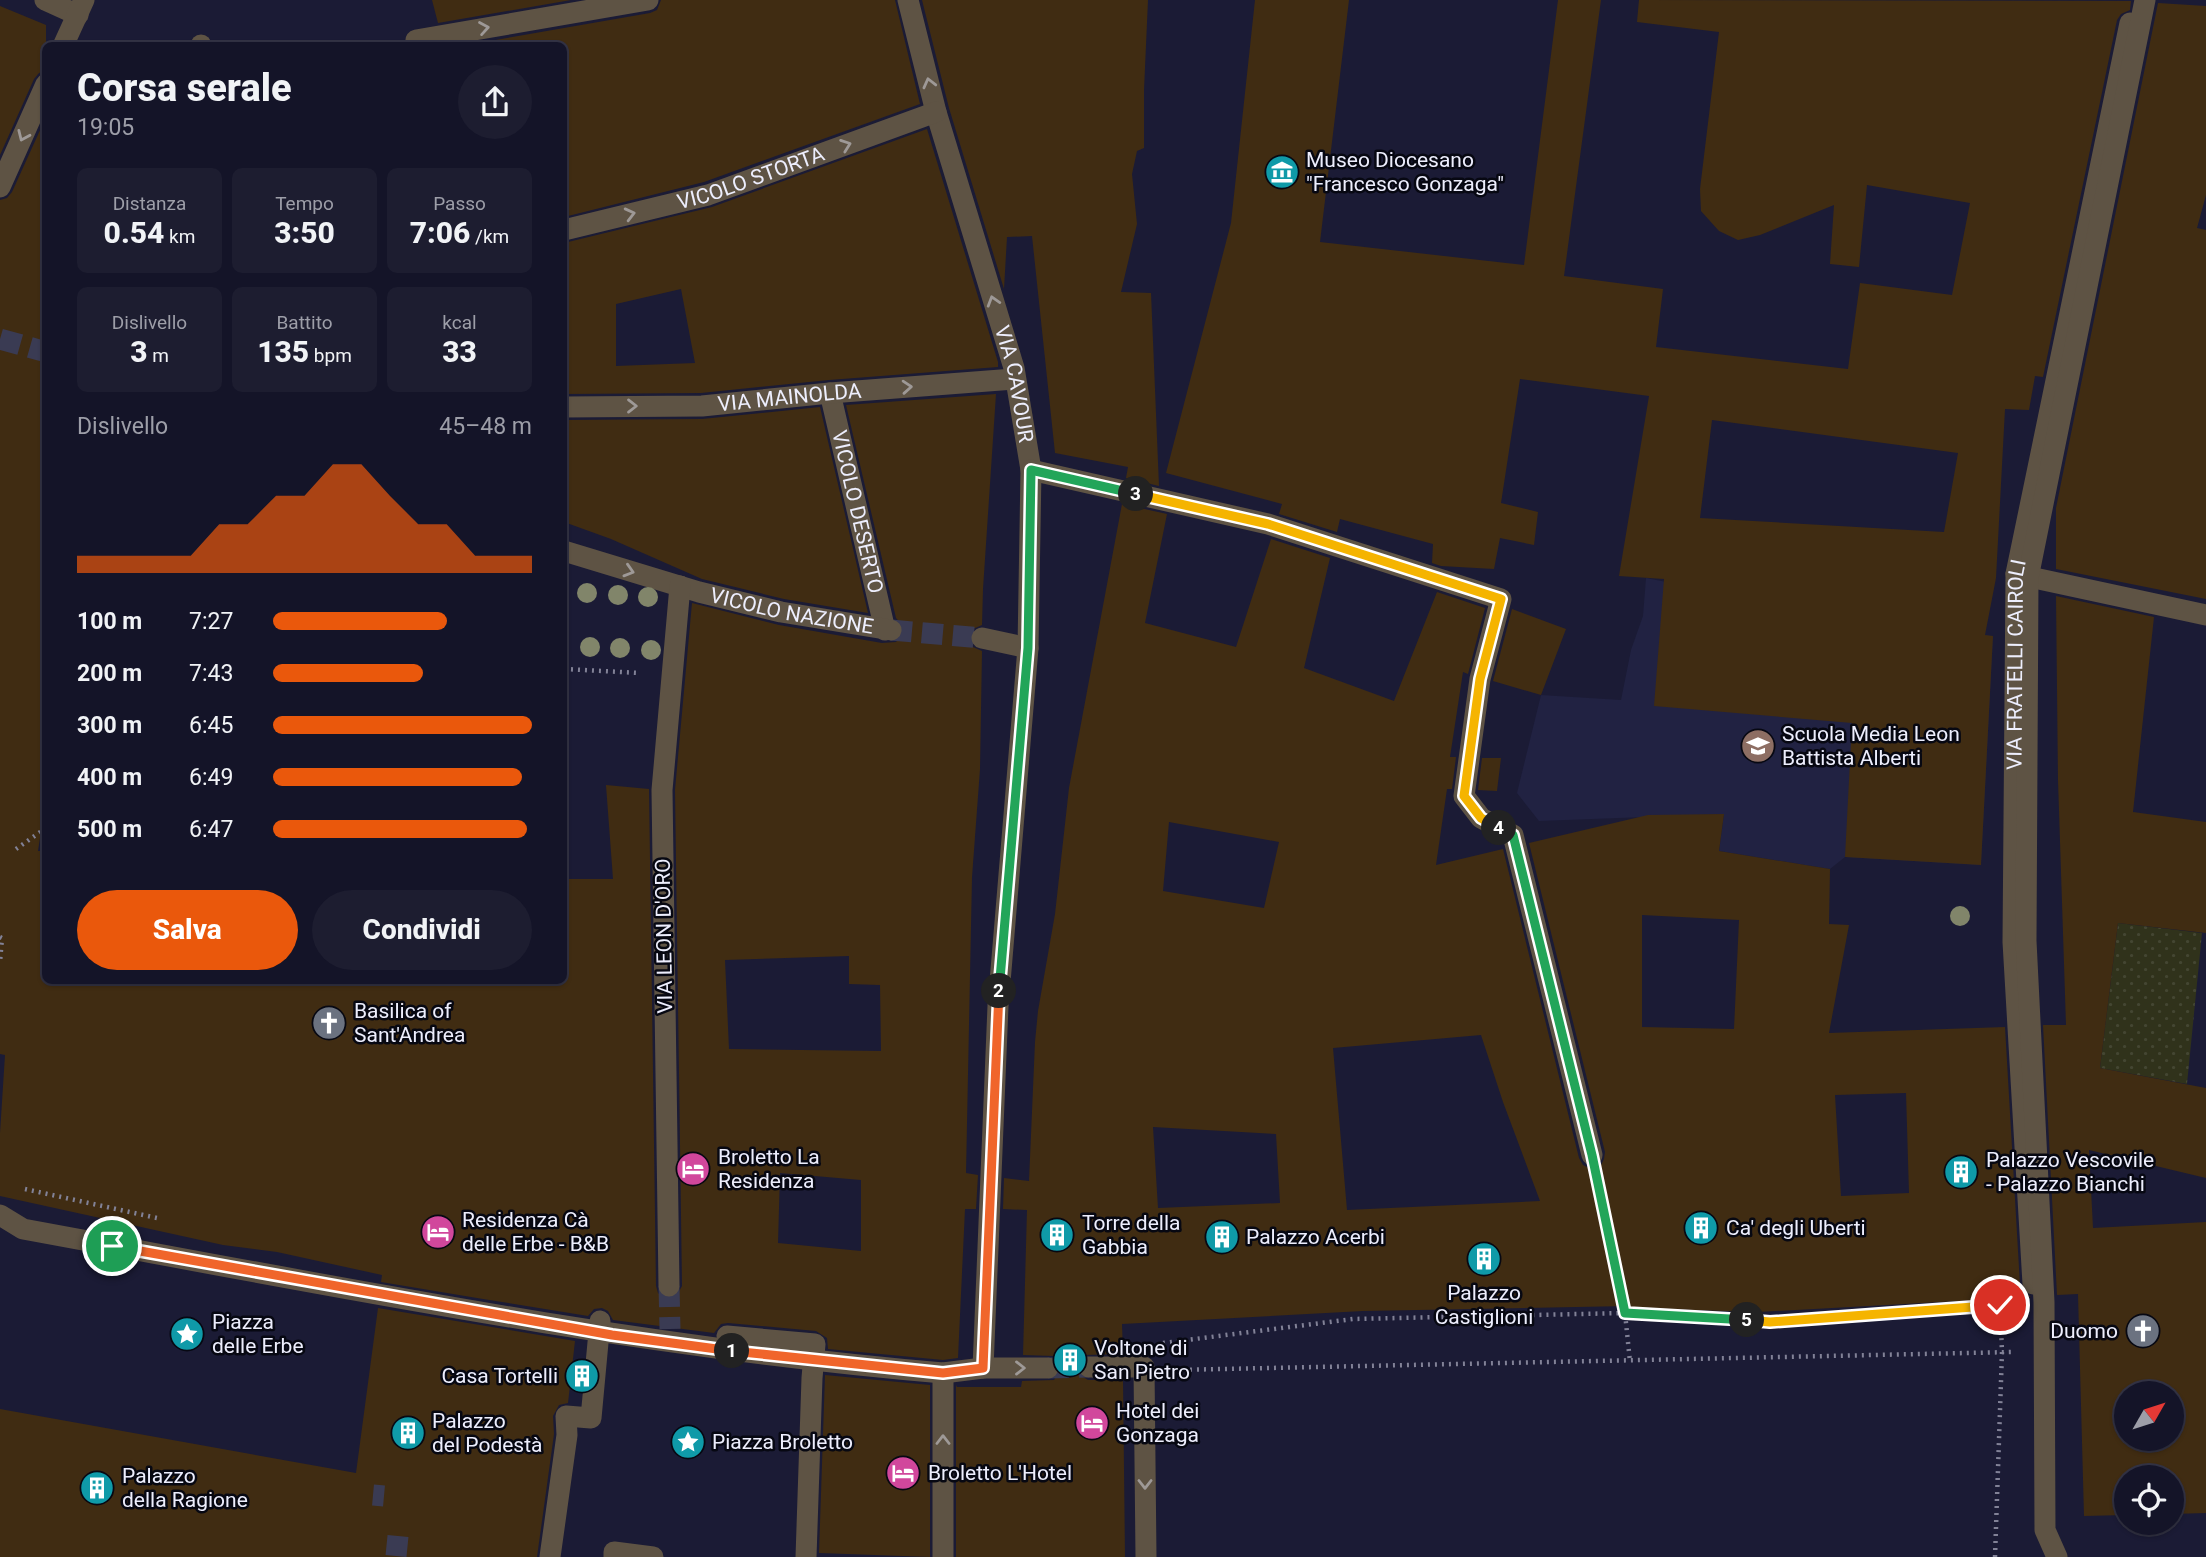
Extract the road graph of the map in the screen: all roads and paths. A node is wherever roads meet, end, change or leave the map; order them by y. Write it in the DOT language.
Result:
graph roads {
  1 [pos="45,0"];
  2 [pos="648,0"];
  3 [pos="908,0"];
  4 [pos="2134,0"];
  5 [pos="2145,0"];
  6 [pos="81,7"];
  7 [pos="416,40"];
  8 [pos="65,42"];
  9 [pos="42,93"];
  10 [pos="936,112"];
  11 [pos="0,187"];
  12 [pos="567,229"];
  13 [pos="1014,379"];
  14 [pos="830,393"];
  15 [pos="567,407"];
  16 [pos="1031,470"];
  17 [pos="567,552"];
  18 [pos="2022,576"];
  19 [pos="690,589"];
  20 [pos="2206,615"];
  21 [pos="888,630"];
  22 [pos="982,638"];
  23 [pos="1028,648"];
  24 [pos="567,669"];
  25 [pos="672,675"];
  26 [pos="42,831"];
  27 [pos="16,849"];
  28 [pos="0,937"];
  29 [pos="0,962"];
  30 [pos="1592,1155"];
  31 [pos="0,1215"];
  32 [pos="669,1286"];
  33 [pos="2039,1302"];
  34 [pos="2000,1305"];
  35 [pos="1625,1313"];
  36 [pos="599,1332"];
  37 [pos="2043,1340"];
  38 [pos="1155,1344"];
  39 [pos="2002,1352"];
  40 [pos="814,1360"];
  41 [pos="1630,1362"];
  42 [pos="1089,1367"];
  43 [pos="1144,1367"];
  44 [pos="983,1368"];
  45 [pos="1048,1368"];
  46 [pos="943,1373"];
  47 [pos="550,1557"];
  48 [pos="614,1557"];
  49 [pos="653,1557"];
  50 [pos="806,1557"];
  51 [pos="943,1557"];
  52 [pos="1146,1557"];
  53 [pos="1995,1557"];
  54 [pos="2057,1557"];
  1 -- 6 [label="street"];
  7 -- 2 [label="street, one-way"];
  10 -- 3 [label="street, VIA CAVOUR, one-way"];
  4 -- 18 [label="street, VIA FRATELLI CAIROLI"];
  5 -- 18 [label="street, VIA FRATELLI CAIROLI"];
  6 -- 8 [label="street"];
  9 -- 11 [label="street, one-way"];
  12 -- 10 [label="street, VICOLO STORTA, one-way"];
  13 -- 10 [label="street, VIA CAVOUR, one-way"];
  14 -- 13 [label="street, VIA MAINOLDA, one-way"];
  13 -- 16 [label="street, VIA CAVOUR"];
  15 -- 14 [label="street, VIA MAINOLDA, one-way"];
  14 -- 21 [label="street, VICOLO DESERTO"];
  16 -- 23 [label="street, VIA CAVOUR"];
  16 -- 30 [label="street"];
  17 -- 19 [label="street, VICOLO NAZIONE, one-way"];
  18 -- 20 [label="street"];
  18 -- 33 [label="street, VIA FRATELLI CAIROLI"];
  19 -- 21 [label="street, VICOLO NAZIONE"];
  19 -- 25 [label="street, VIA LEON D'ORO"];
  22 -- 23 [label="street"];
  23 -- 44 [label="street, VIA CAVOUR"];
  24 -- 25 [label="path"];
  25 -- 32 [label="street, VIA LEON D'ORO"];
  26 -- 27 [label="path"];
  28 -- 29 [label="path"];
  30 -- 35 [label="path"];
  31 -- 36 [label="street"];
  33 -- 34 [label="path"];
  33 -- 37 [label="street, VIA FRATELLI CAIROLI"];
  34 -- 35 [label="path"];
  34 -- 39 [label="path"];
  35 -- 38 [label="path"];
  35 -- 41 [label="path"];
  36 -- 40 [label="street"];
  36 -- 40 [label="street"];
  36 -- 47 [label="street"];
  37 -- 39 [label="path"];
  37 -- 54 [label="street, VIA FRATELLI CAIROLI"];
  39 -- 41 [label="path"];
  39 -- 53 [label="path"];
  40 -- 46 [label="street"];
  40 -- 50 [label="street"];
  41 -- 43 [label="path"];
  42 -- 43 [label="street"];
  43 -- 52 [label="street, one-way"];
  44 -- 45 [label="street, one-way"];
  44 -- 46 [label="street"];
  51 -- 46 [label="street, one-way"];
  48 -- 49 [label="street"];
}
